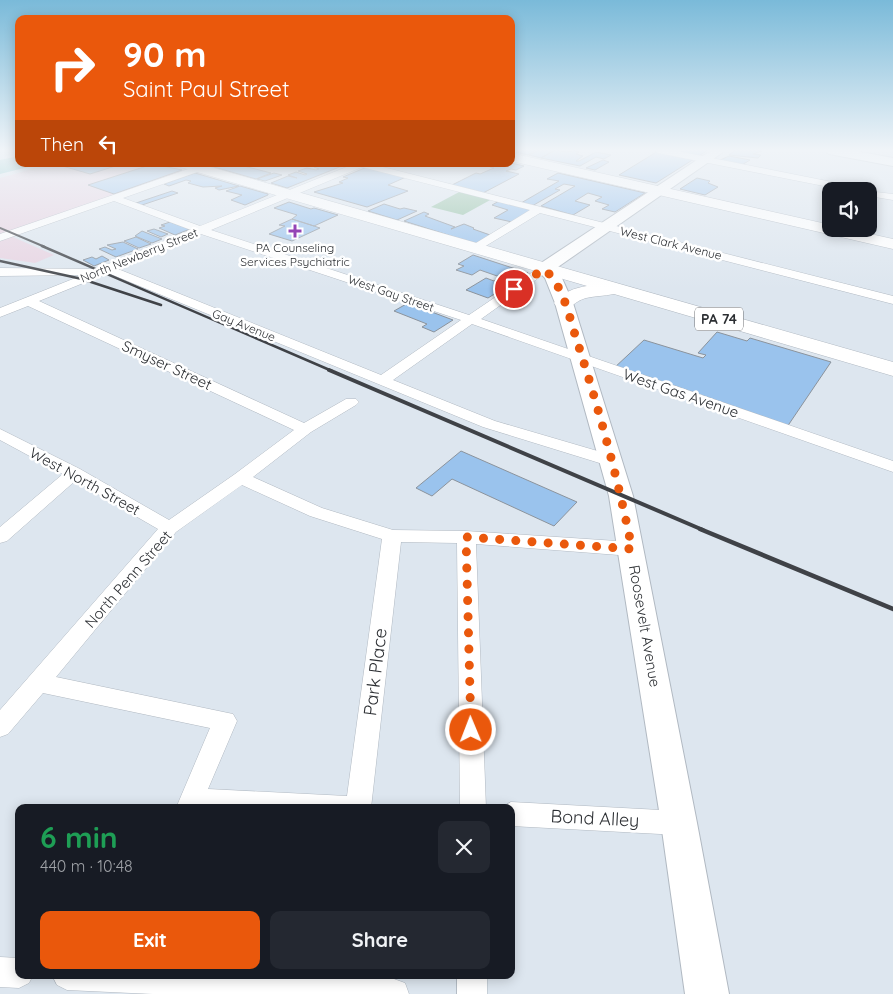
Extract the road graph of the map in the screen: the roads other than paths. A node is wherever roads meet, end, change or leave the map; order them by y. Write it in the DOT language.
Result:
graph roads {
  1 [pos="118,196"];
  2 [pos="280,196"];
  3 [pos="299,196"];
  4 [pos="489,196"];
  5 [pos="652,196"];
  6 [pos="684,196"];
  7 [pos="114,198"];
  8 [pos="539,209"];
  9 [pos="608,227"];
  10 [pos="200,230"];
  11 [pos="0,238"];
  12 [pos="893,244"];
  13 [pos="474,248"];
  14 [pos="544,269"];
  15 [pos="103,270"];
  16 [pos="0,272"];
  17 [pos="623,292"];
  18 [pos="893,300"];
  19 [pos="28,301"];
  20 [pos="564,302"];
  21 [pos="0,313"];
  22 [pos="470,320"];
  23 [pos="583,359"];
  24 [pos="893,369"];
  25 [pos="383,380"];
  26 [pos="351,402"];
  27 [pos="305,429"];
  28 [pos="0,434"];
  29 [pos="612,461"];
  30 [pos="893,467"];
  31 [pos="74,473"];
  32 [pos="241,478"];
  33 [pos="170,528"];
  34 [pos="392,536"];
  35 [pos="0,537"];
  36 [pos="466,537"];
  37 [pos="632,549"];
  38 [pos="39,684"];
  39 [pos="0,728"];
  40 [pos="189,804"];
  41 [pos="358,804"];
  42 [pos="473,804"];
  43 [pos="515,814"];
  44 [pos="680,823"];
  45 [pos="0,972"];
  46 [pos="15,973"];
  47 [pos="102,979"];
  48 [pos="472,979"];
  49 [pos="339,981"];
  50 [pos="128,982"];
  51 [pos="394,994"];
  52 [pos="472,994"];
  53 [pos="707,994"];
  1 -- 7 [label="street"];
  2 -- 10 [label="street, North Newberry Street"];
  3 -- 13 [label="main road, PA 74"];
  4 -- 8 [label="street, West Clark Avenue"];
  5 -- 9 [label="main road"];
  6 -- 12 [label="main road"];
  7 -- 10 [label="street, West Gay Street"];
  7 -- 11 [label="street"];
  8 -- 9 [label="street, West Clark Avenue"];
  8 -- 13 [label="street"];
  9 -- 14 [label="main road"];
  9 -- 18 [label="street, West Clark Avenue"];
  10 -- 15 [label="street, North Newberry Street"];
  10 -- 22 [label="street, West Gay Street"];
  13 -- 14 [label="main road, PA 74"];
  14 -- 17 [label="main road, PA 74"];
  14 -- 20 [label="main road, Roosevelt Avenue"];
  14 -- 22 [label="street"];
  15 -- 16 [label="street"];
  15 -- 19 [label="street, North Newberry Street"];
  15 -- 25 [label="street, Gay Avenue"];
  17 -- 20 [label="main road"];
  17 -- 24 [label="main road, PA 74"];
  19 -- 21 [label="street, North Newberry Street"];
  19 -- 27 [label="street, Smyser Street"];
  20 -- 23 [label="main road, Roosevelt Avenue"];
  22 -- 23 [label="street, West Gas Avenue"];
  22 -- 25 [label="street"];
  23 -- 29 [label="main road, Roosevelt Avenue"];
  23 -- 30 [label="street, West Gas Avenue"];
  25 -- 29 [label="street, Gay Avenue"];
  26 -- 27 [label="street, North Penn Street"];
  27 -- 32 [label="street, North Penn Street"];
  28 -- 31 [label="street, West North Street"];
  29 -- 37 [label="main road, Roosevelt Avenue"];
  31 -- 33 [label="street, West North Street"];
  31 -- 35 [label="street"];
  32 -- 33 [label="street, North Penn Street"];
  32 -- 34 [label="street"];
  33 -- 38 [label="street, North Penn Street"];
  34 -- 36 [label="street"];
  34 -- 41 [label="street, Park Place"];
  36 -- 37 [label="street"];
  36 -- 42 [label="street"];
  37 -- 44 [label="main road, Roosevelt Avenue"];
  38 -- 39 [label="street, North Penn Street"];
  38 -- 40 [label="street"];
  43 -- 44 [label="street, Bond Alley"];
  44 -- 53 [label="main road, Roosevelt Avenue"];
  45 -- 46 [label="street"];
  47 -- 50 [label="street"];
  48 -- 52 [label="street"];
  49 -- 50 [label="street"];
  49 -- 51 [label="street"];
}
